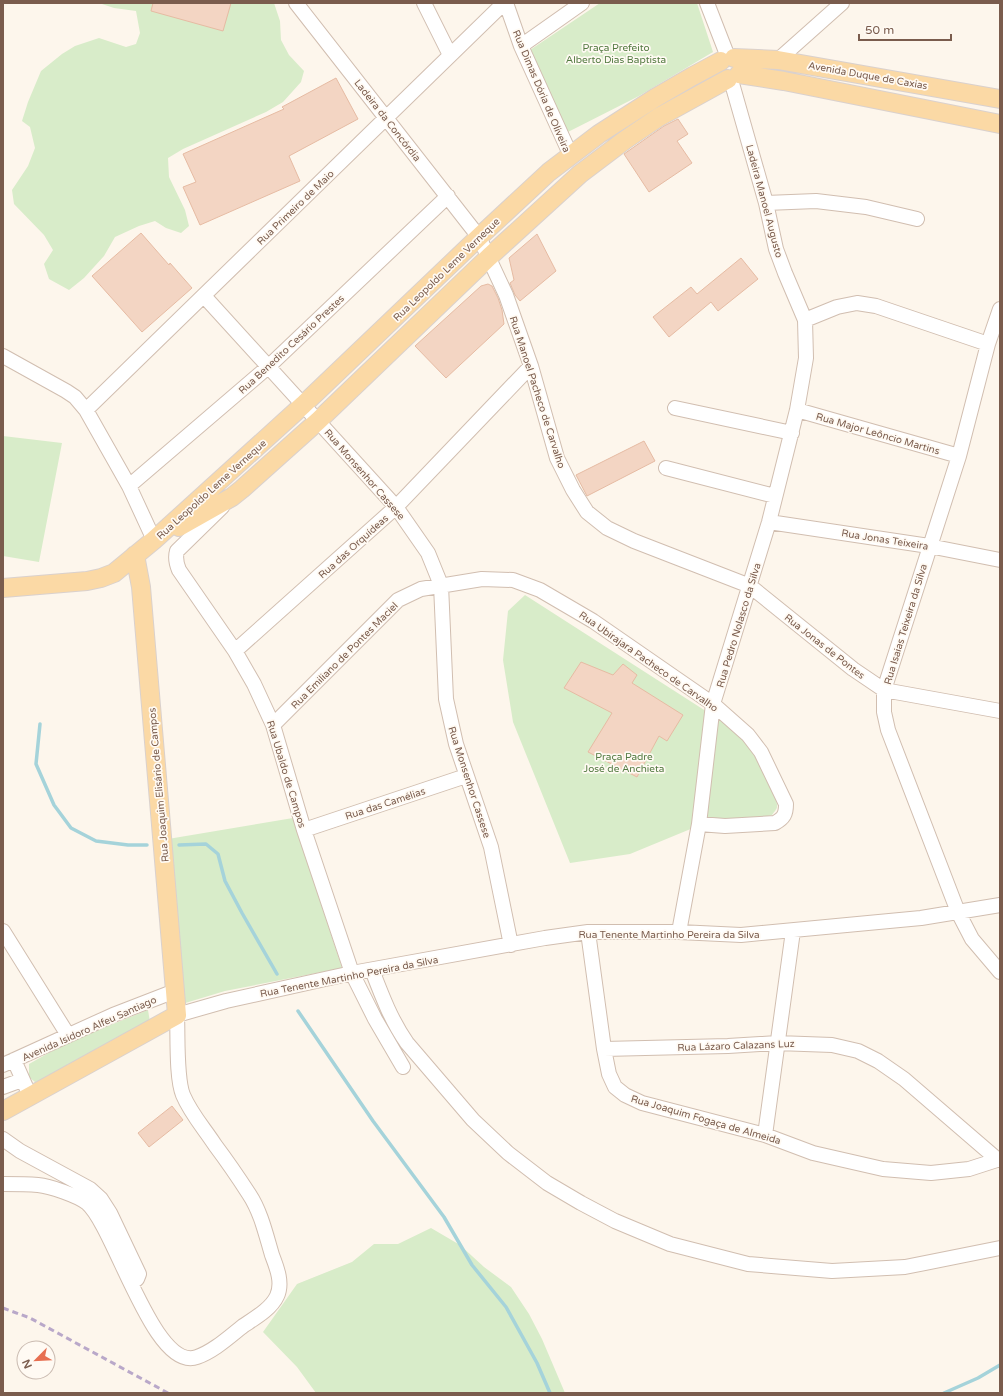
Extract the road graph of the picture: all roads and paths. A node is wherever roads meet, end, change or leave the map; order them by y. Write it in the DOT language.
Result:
graph roads {
  1 [pos="296,3"];
  2 [pos="424,3"];
  3 [pos="505,3"];
  4 [pos="582,3"];
  5 [pos="707,3"];
  6 [pos="842,3"];
  7 [pos="521,46"];
  8 [pos="450,55"];
  9 [pos="778,60"];
  10 [pos="730,68"];
  11 [pos="1000,99"];
  12 [pos="387,118"];
  13 [pos="1000,124"];
  14 [pos="571,156"];
  15 [pos="448,196"];
  16 [pos="766,203"];
  17 [pos="917,219"];
  18 [pos="479,237"];
  19 [pos="489,257"];
  20 [pos="204,296"];
  21 [pos="1000,309"];
  22 [pos="805,320"];
  23 [pos="988,344"];
  24 [pos="3,356"];
  25 [pos="530,366"];
  26 [pos="268,367"];
  27 [pos="303,405"];
  28 [pos="675,408"];
  29 [pos="86,410"];
  30 [pos="797,410"];
  31 [pos="318,421"];
  32 [pos="792,433"];
  33 [pos="959,456"];
  34 [pos="666,468"];
  35 [pos="129,486"];
  36 [pos="775,496"];
  37 [pos="232,497"];
  38 [pos="396,507"];
  39 [pos="769,522"];
  40 [pos="154,540"];
  41 [pos="929,546"];
  42 [pos="135,555"];
  43 [pos="1000,560"];
  44 [pos="441,585"];
  45 [pos="750,586"];
  46 [pos="3,588"];
  47 [pos="235,651"];
  48 [pos="884,690"];
  49 [pos="714,704"];
  50 [pos="1000,711"];
  51 [pos="273,725"];
  52 [pos="466,776"];
  53 [pos="700,824"];
  54 [pos="304,830"];
  55 [pos="1000,905"];
  56 [pos="958,912"];
  57 [pos="793,930"];
  58 [pos="588,932"];
  59 [pos="679,932"];
  60 [pos="5,936"];
  61 [pos="511,945"];
  62 [pos="372,970"];
  63 [pos="1000,972"];
  64 [pos="352,973"];
  65 [pos="175,991"];
  66 [pos="177,1015"];
  67 [pos="68,1035"];
  68 [pos="777,1043"];
  69 [pos="604,1049"];
  70 [pos="9,1063"];
  71 [pos="403,1067"];
  72 [pos="22,1080"];
  73 [pos="3,1087"];
  74 [pos="30,1096"];
  75 [pos="3,1111"];
  76 [pos="765,1135"];
  77 [pos="3,1139"];
  78 [pos="999,1160"];
  79 [pos="3,1184"];
  80 [pos="1000,1248"];
  81 [pos="131,1283"];
  1 -- 12 [label="street, Ladeira da Concórdia"];
  2 -- 8 [label="street"];
  3 -- 7 [label="street, Rua Dimas Dória de Oliveira"];
  3 -- 8 [label="street, Rua Primeiro de Maio"];
  4 -- 7 [label="street"];
  5 -- 10 [label="street, Ladeira Manoel Augusto"];
  6 -- 9 [label="street"];
  7 -- 14 [label="street, Rua Dimas Dória de Oliveira"];
  8 -- 12 [label="street, Rua Primeiro de Maio"];
  9 -- 10 [label="main road, Avenida Duque de Caxias"];
  9 -- 11 [label="main road, Avenida Duque de Caxias"];
  10 -- 13 [label="main road, Avenida Duque de Caxias"];
  10 -- 14 [label="main road, Rua Leopoldo Leme Verneque"];
  10 -- 16 [label="street, Ladeira Manoel Augusto"];
  10 -- 19 [label="main road, Rua Leopoldo Leme Verneque"];
  12 -- 15 [label="street, Ladeira da Concórdia"];
  12 -- 20 [label="street, Rua Primeiro de Maio"];
  14 -- 18 [label="main road, Rua Leopoldo Leme Verneque"];
  15 -- 18 [label="street, Ladeira da Concórdia"];
  15 -- 26 [label="street, Rua Benedito Cesário Prestes"];
  16 -- 17 [label="street"];
  16 -- 22 [label="street, Ladeira Manoel Augusto"];
  18 -- 19 [label="street, Rua Manoel Pacheco de Carvalho"];
  18 -- 27 [label="main road, Rua Leopoldo Leme Verneque"];
  19 -- 25 [label="street, Rua Manoel Pacheco de Carvalho"];
  19 -- 31 [label="main road, Rua Leopoldo Leme Verneque"];
  20 -- 26 [label="street, Rua Monsenhor Cassese"];
  20 -- 29 [label="street, Rua Primeiro de Maio"];
  21 -- 23 [label="street, Rua Isaias Teixeira da Silva"];
  22 -- 23 [label="street"];
  22 -- 30 [label="street, Rua Pedro Nolasco da Silva"];
  23 -- 33 [label="street, Rua Isaias Teixeira da Silva"];
  24 -- 29 [label="street"];
  25 -- 38 [label="street, Rua das Orquídeas"];
  25 -- 45 [label="street, Rua Manoel Pacheco de Carvalho"];
  26 -- 27 [label="street, Rua Monsenhor Cassese"];
  26 -- 35 [label="street, Rua Benedito Cesário Prestes"];
  27 -- 31 [label="street, Rua Monsenhor Cassese"];
  27 -- 40 [label="main road, Rua Leopoldo Leme Verneque"];
  28 -- 32 [label="street"];
  29 -- 35 [label="street"];
  30 -- 32 [label="street, Rua Pedro Nolasco da Silva"];
  30 -- 33 [label="street, Rua Major Leôncio Martins"];
  31 -- 37 [label="main road, Rua Leopoldo Leme Verneque"];
  31 -- 38 [label="street, Rua Monsenhor Cassese"];
  32 -- 36 [label="street, Rua Pedro Nolasco da Silva"];
  33 -- 41 [label="street, Rua Isaias Teixeira da Silva"];
  34 -- 36 [label="street"];
  35 -- 40 [label="street"];
  36 -- 39 [label="street, Rua Pedro Nolasco da Silva"];
  37 -- 40 [label="main road, Rua Leopoldo Leme Verneque"];
  37 -- 47 [label="street, Rua Ubaldo de Campos"];
  38 -- 44 [label="street, Rua Monsenhor Cassese"];
  38 -- 47 [label="street, Rua das Orquídeas"];
  39 -- 41 [label="street, Rua Jonas Teixeira"];
  39 -- 45 [label="street, Rua Pedro Nolasco da Silva"];
  40 -- 42 [label="main road"];
  41 -- 43 [label="street, Rua Jonas Teixeira"];
  41 -- 48 [label="street, Rua Isaias Teixeira da Silva"];
  42 -- 46 [label="main road"];
  42 -- 65 [label="main road, Rua Joaquim Elisário de Campos"];
  44 -- 49 [label="street, Rua Ubirajara Pacheco de Carvalho"];
  44 -- 51 [label="street, Rua Emiliano de Pontes Maciel"];
  44 -- 52 [label="street, Rua Monsenhor Cassese"];
  45 -- 48 [label="street, Rua Jonas de Pontes"];
  45 -- 49 [label="street, Rua Pedro Nolasco da Silva"];
  47 -- 51 [label="street, Rua Ubaldo de Campos"];
  48 -- 50 [label="street, Rua Jonas de Pontes"];
  48 -- 56 [label="street, Rua Isaias Teixeira da Silva"];
  49 -- 53 [label="street, Rua Pedro Nolasco da Silva"];
  49 -- 53 [label="street, Rua Ubirajara Pacheco de Carvalho"];
  51 -- 54 [label="street, Rua Ubaldo de Campos"];
  52 -- 54 [label="street, Rua das Camélias"];
  52 -- 61 [label="street, Rua Monsenhor Cassese"];
  53 -- 59 [label="street, Rua Pedro Nolasco da Silva"];
  54 -- 64 [label="street, Rua Ubaldo de Campos"];
  55 -- 56 [label="street, Rua Tenente Martinho Pereira da Silva"];
  56 -- 57 [label="street, Rua Tenente Martinho Pereira da Silva"];
  56 -- 63 [label="street, Rua Isaias Teixeira da Silva"];
  57 -- 59 [label="street, Rua Tenente Martinho Pereira da Silva"];
  57 -- 68 [label="street"];
  58 -- 59 [label="street, Rua Tenente Martinho Pereira da Silva"];
  58 -- 61 [label="street, Rua Tenente Martinho Pereira da Silva"];
  58 -- 69 [label="street, Rua Joaquim Fogaça de Almeida"];
  60 -- 67 [label="street"];
  61 -- 62 [label="street, Rua Tenente Martinho Pereira da Silva"];
  62 -- 64 [label="street, Rua Tenente Martinho Pereira da Silva"];
  62 -- 80 [label="street"];
  64 -- 66 [label="street, Rua Tenente Martinho Pereira da Silva"];
  64 -- 71 [label="street, Rua Ubaldo de Campos"];
  65 -- 66 [label="main road, Rua Joaquim Elisário de Campos"];
  65 -- 67 [label="street, Avenida Isidoro Alfeu Santiago"];
  66 -- 74 [label="main road"];
  66 -- 81 [label="street"];
  67 -- 70 [label="street, Avenida Isidoro Alfeu Santiago"];
  68 -- 69 [label="street, Rua Lázaro Calazans Luz"];
  68 -- 76 [label="street"];
  68 -- 78 [label="street, Rua Lázaro Calazans Luz"];
  69 -- 76 [label="street, Rua Joaquim Fogaça de Almeida"];
  70 -- 72 [label="street"];
  72 -- 73 [label="street"];
  72 -- 74 [label="street"];
  74 -- 75 [label="main road"];
  76 -- 78 [label="street, Rua Joaquim Fogaça de Almeida"];
  77 -- 81 [label="street"];
  79 -- 81 [label="street"];
}
